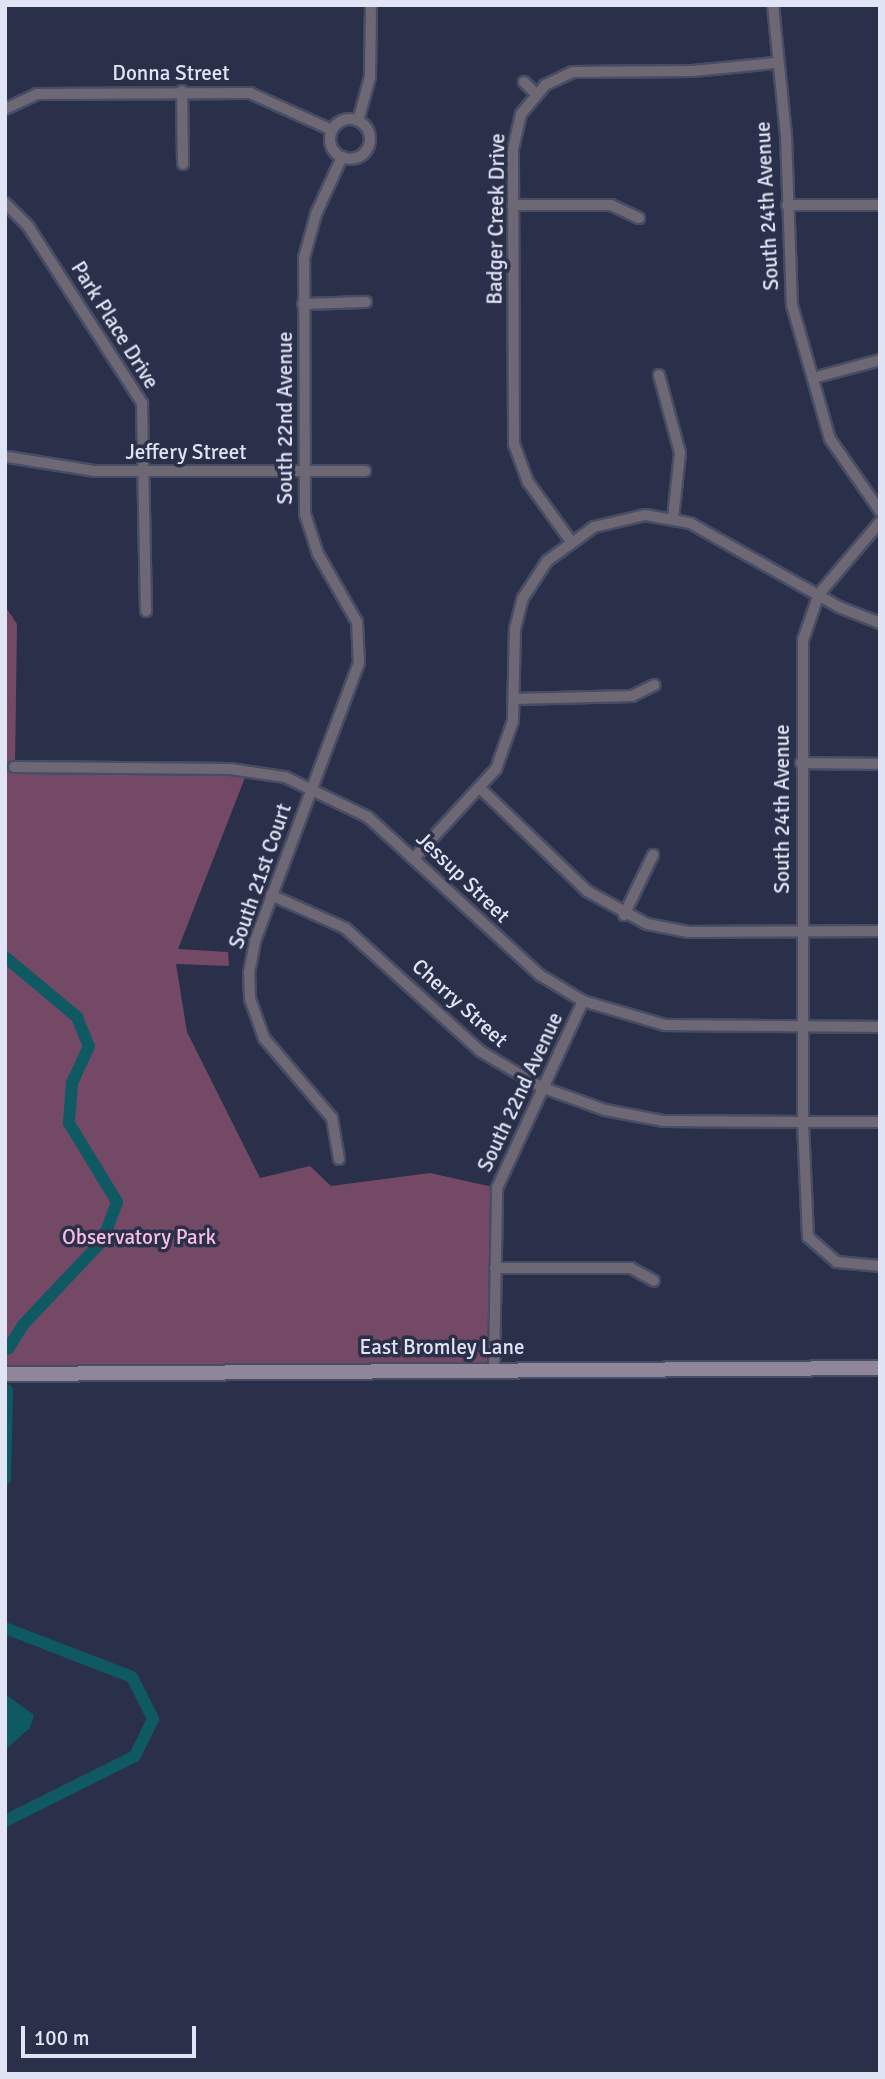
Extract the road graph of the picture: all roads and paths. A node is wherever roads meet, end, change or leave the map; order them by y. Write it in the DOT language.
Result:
graph roads {
  1 [pos="371,5"];
  2 [pos="773,5"];
  3 [pos="775,63"];
  4 [pos="524,82"];
  5 [pos="182,91"];
  6 [pos="535,93"];
  7 [pos="5,109"];
  8 [pos="358,121"];
  9 [pos="332,130"];
  10 [pos="342,157"];
  11 [pos="183,164"];
  12 [pos="5,203"];
  13 [pos="513,205"];
  14 [pos="787,205"];
  15 [pos="880,205"];
  16 [pos="639,218"];
  17 [pos="366,302"];
  18 [pos="303,304"];
  19 [pos="880,360"];
  20 [pos="659,374"];
  21 [pos="813,378"];
  22 [pos="8,457"];
  23 [pos="147,471"];
  24 [pos="304,471"];
  25 [pos="365,471"];
  26 [pos="880,511"];
  27 [pos="673,519"];
  28 [pos="880,522"];
  29 [pos="570,540"];
  30 [pos="819,594"];
  31 [pos="146,611"];
  32 [pos="880,623"];
  33 [pos="655,685"];
  34 [pos="514,699"];
  35 [pos="801,763"];
  36 [pos="880,764"];
  37 [pos="14,767"];
  38 [pos="312,787"];
  39 [pos="481,789"];
  40 [pos="653,855"];
  41 [pos="415,856"];
  42 [pos="271,895"];
  43 [pos="624,915"];
  44 [pos="802,931"];
  45 [pos="880,931"];
  46 [pos="583,1001"];
  47 [pos="802,1027"];
  48 [pos="880,1027"];
  49 [pos="541,1087"];
  50 [pos="803,1122"];
  51 [pos="880,1122"];
  52 [pos="339,1159"];
  53 [pos="880,1266"];
  54 [pos="495,1268"];
  55 [pos="654,1281"];
  56 [pos="880,1367"];
  57 [pos="495,1368"];
  58 [pos="5,1374"];
  1 -- 8 [label="street"];
  2 -- 3 [label="street, South 24th Avenue"];
  3 -- 6 [label="street"];
  3 -- 14 [label="street, South 24th Avenue"];
  4 -- 6 [label="street"];
  5 -- 7 [label="street, Donna Street"];
  5 -- 9 [label="street, Donna Street"];
  5 -- 11 [label="street"];
  6 -- 13 [label="street, Badger Creek Drive"];
  8 -- 9 [label="street"];
  8 -- 10 [label="street"];
  9 -- 10 [label="street"];
  10 -- 18 [label="street, South 22nd Avenue"];
  12 -- 23 [label="street, Park Place Drive"];
  13 -- 16 [label="street"];
  13 -- 29 [label="street, Badger Creek Drive"];
  14 -- 15 [label="street"];
  14 -- 21 [label="street, South 24th Avenue"];
  17 -- 18 [label="street"];
  18 -- 24 [label="street, South 22nd Avenue"];
  19 -- 21 [label="street"];
  20 -- 27 [label="street"];
  21 -- 26 [label="street, South 24th Avenue"];
  22 -- 23 [label="street, Jeffery Street"];
  23 -- 24 [label="street, Jeffery Street"];
  23 -- 31 [label="street, Park Place Drive"];
  24 -- 25 [label="street, Jeffery Street"];
  24 -- 38 [label="street, South 22nd Avenue"];
  27 -- 29 [label="street"];
  27 -- 30 [label="street"];
  28 -- 30 [label="street, South 24th Avenue"];
  29 -- 34 [label="street"];
  30 -- 32 [label="street"];
  30 -- 35 [label="street, South 24th Avenue"];
  33 -- 34 [label="street"];
  34 -- 39 [label="street"];
  35 -- 36 [label="street"];
  35 -- 44 [label="street, South 24th Avenue"];
  37 -- 38 [label="street, Jessup Street"];
  38 -- 41 [label="street, Jessup Street"];
  38 -- 42 [label="street, South 21st Court"];
  39 -- 41 [label="street"];
  39 -- 43 [label="street"];
  40 -- 43 [label="street"];
  41 -- 46 [label="street, Jessup Street"];
  42 -- 49 [label="street, Cherry Street"];
  42 -- 52 [label="street, South 21st Court"];
  43 -- 44 [label="street"];
  44 -- 45 [label="street"];
  44 -- 47 [label="street, South 24th Avenue"];
  46 -- 47 [label="street, Jessup Street"];
  46 -- 49 [label="street, South 22nd Avenue"];
  47 -- 48 [label="street, Jessup Street"];
  47 -- 50 [label="street, South 24th Avenue"];
  49 -- 50 [label="street, Cherry Street"];
  49 -- 54 [label="street, South 22nd Avenue"];
  50 -- 51 [label="street, Cherry Street"];
  50 -- 53 [label="street, South 24th Avenue"];
  54 -- 55 [label="street"];
  54 -- 57 [label="street, South 22nd Avenue"];
  56 -- 57 [label="main road, East Bromley Lane"];
  57 -- 58 [label="main road, East Bromley Lane"];
}
